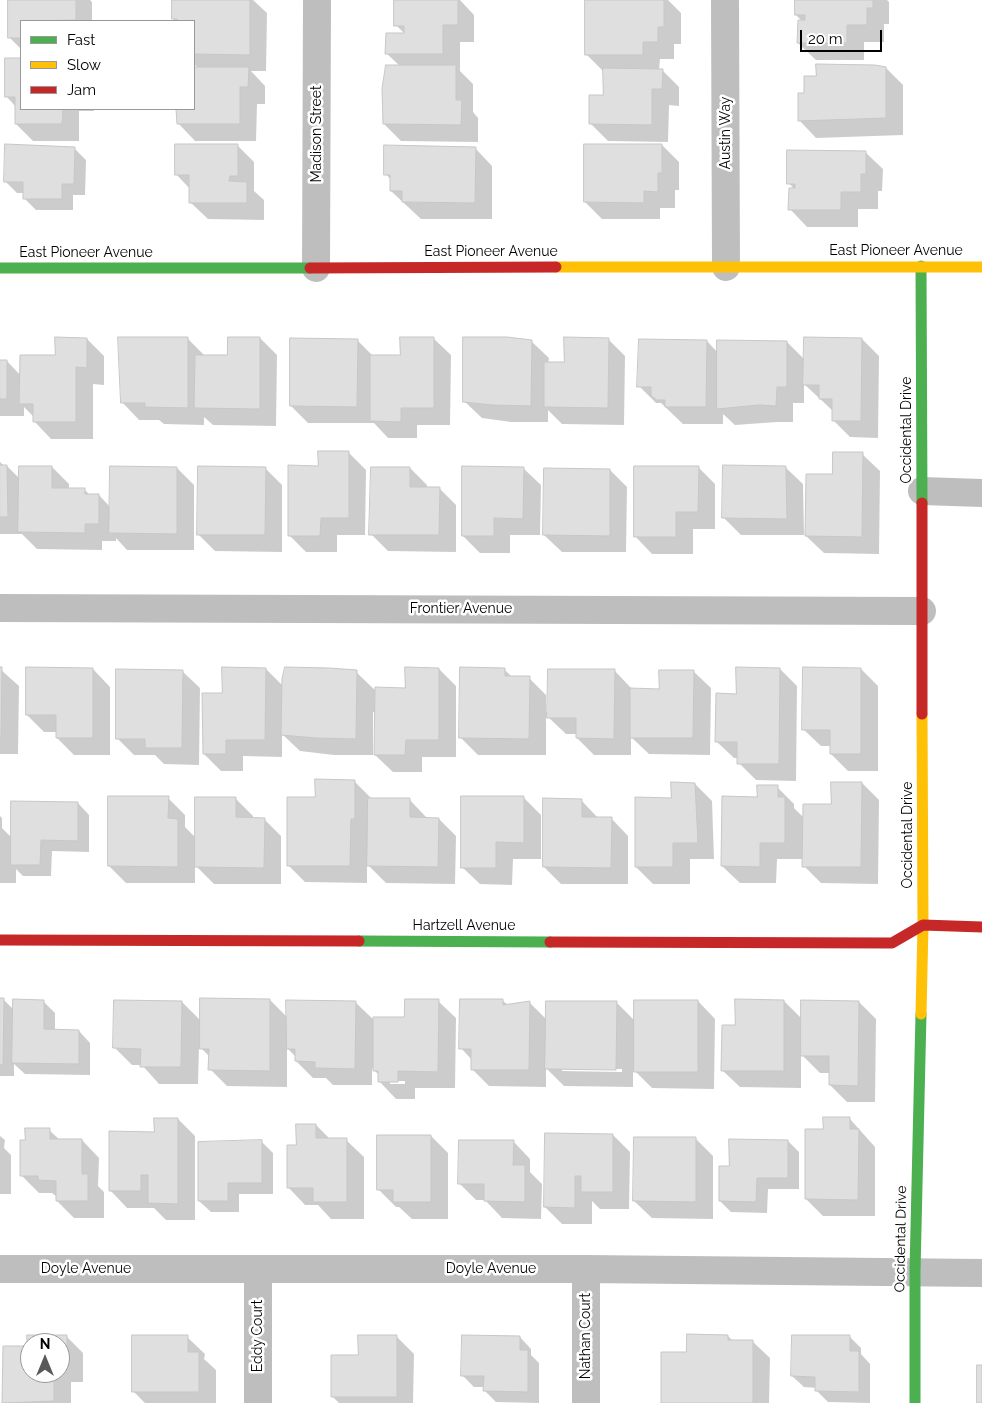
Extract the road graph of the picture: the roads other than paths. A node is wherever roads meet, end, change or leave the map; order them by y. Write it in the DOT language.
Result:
graph roads {
  1 [pos="317,0"];
  2 [pos="725,0"];
  3 [pos="921,266"];
  4 [pos="726,267"];
  5 [pos="982,267"];
  6 [pos="0,268"];
  7 [pos="316,268"];
  8 [pos="922,491"];
  9 [pos="982,492"];
  10 [pos="0,608"];
  11 [pos="922,611"];
  12 [pos="923,925"];
  13 [pos="982,927"];
  14 [pos="0,940"];
  15 [pos="0,1268"];
  16 [pos="586,1269"];
  17 [pos="258,1270"];
  18 [pos="915,1271"];
  19 [pos="982,1273"];
  20 [pos="258,1403"];
  21 [pos="586,1403"];
  22 [pos="915,1403"];
  1 -- 7 [label="street, Madison Street"];
  2 -- 4 [label="street, Austin Way"];
  3 -- 4 [label="street, East Pioneer Avenue"];
  3 -- 5 [label="street, East Pioneer Avenue"];
  3 -- 8 [label="street, Occidental Drive"];
  4 -- 7 [label="street, East Pioneer Avenue"];
  6 -- 7 [label="street, East Pioneer Avenue"];
  8 -- 9 [label="street"];
  8 -- 11 [label="street, Occidental Drive"];
  10 -- 11 [label="street, Frontier Avenue"];
  11 -- 12 [label="street, Occidental Drive"];
  12 -- 13 [label="street"];
  12 -- 14 [label="street, Hartzell Avenue"];
  12 -- 18 [label="street, Occidental Drive"];
  15 -- 17 [label="street, Doyle Avenue"];
  16 -- 17 [label="street, Doyle Avenue"];
  16 -- 18 [label="street, Doyle Avenue"];
  16 -- 21 [label="street, Nathan Court"];
  17 -- 20 [label="street, Eddy Court"];
  18 -- 19 [label="street, Doyle Avenue"];
  18 -- 22 [label="street, Occidental Drive"];
}
